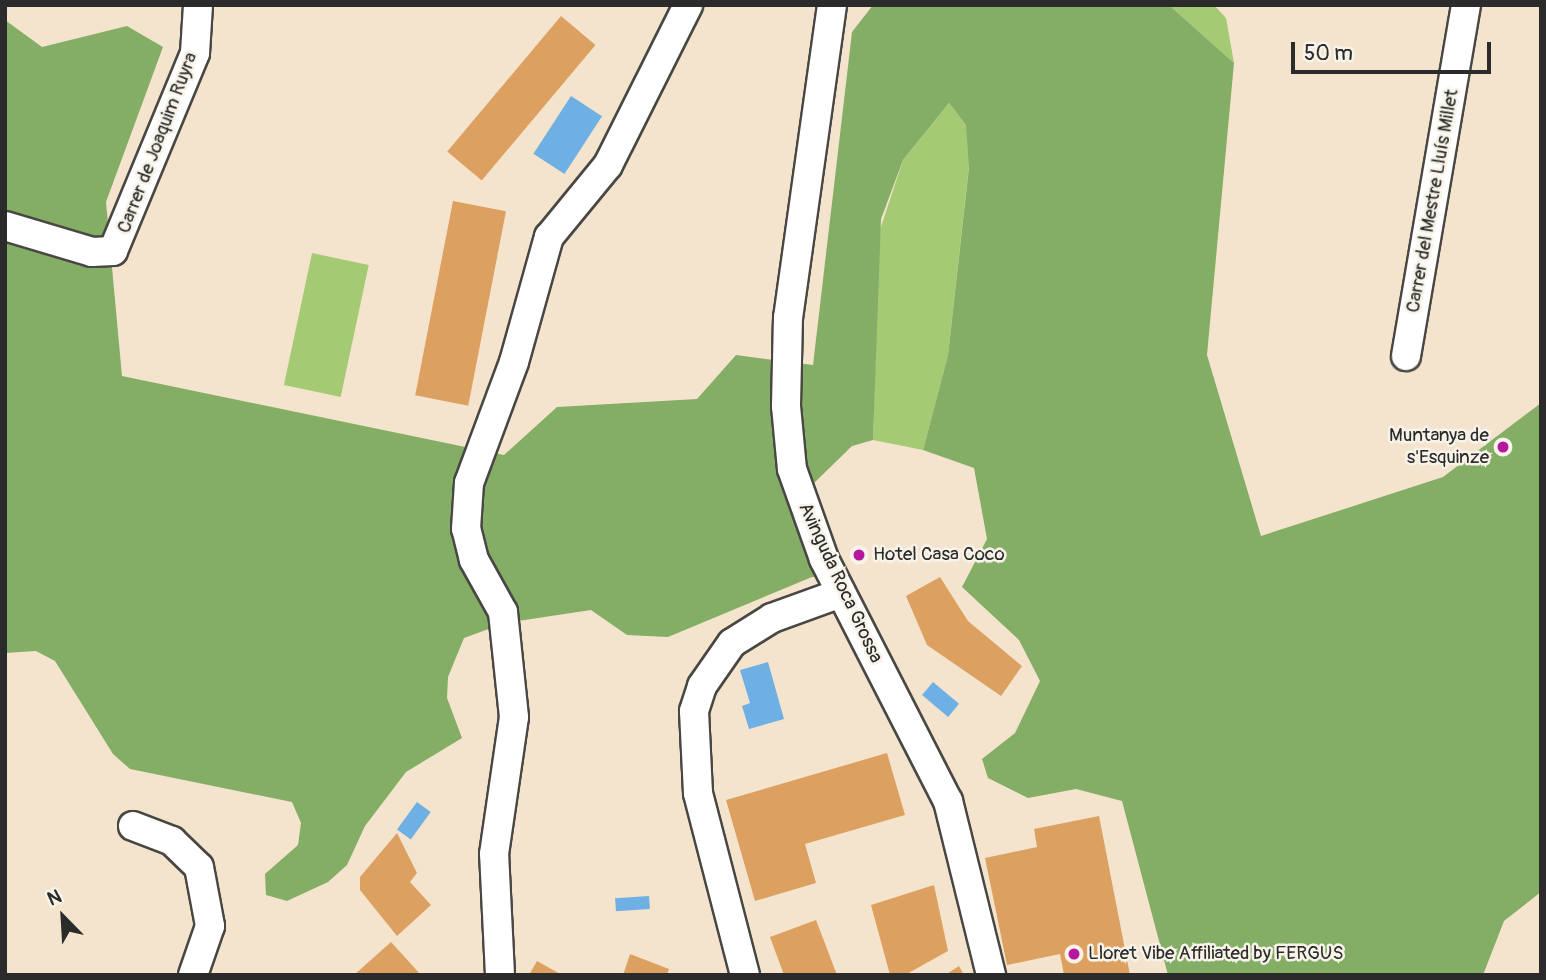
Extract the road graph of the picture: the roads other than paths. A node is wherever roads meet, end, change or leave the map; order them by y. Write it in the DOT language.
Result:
graph roads {
  1 [pos="198,5"];
  2 [pos="688,5"];
  3 [pos="832,5"];
  4 [pos="1466,5"];
  5 [pos="5,226"];
  6 [pos="1406,356"];
  7 [pos="841,593"];
  8 [pos="133,826"];
  9 [pos="193,975"];
  10 [pos="500,975"];
  11 [pos="745,975"];
  12 [pos="991,975"];
  1 -- 5 [label="street, Carrer de Joaquim Ruyra"];
  2 -- 10 [label="street"];
  3 -- 7 [label="street, Avinguda Roca Grossa"];
  4 -- 6 [label="street, Carrer del Mestre Lluís Millet"];
  7 -- 11 [label="street"];
  7 -- 12 [label="street, Avinguda Roca Grossa"];
  8 -- 9 [label="street"];
}
